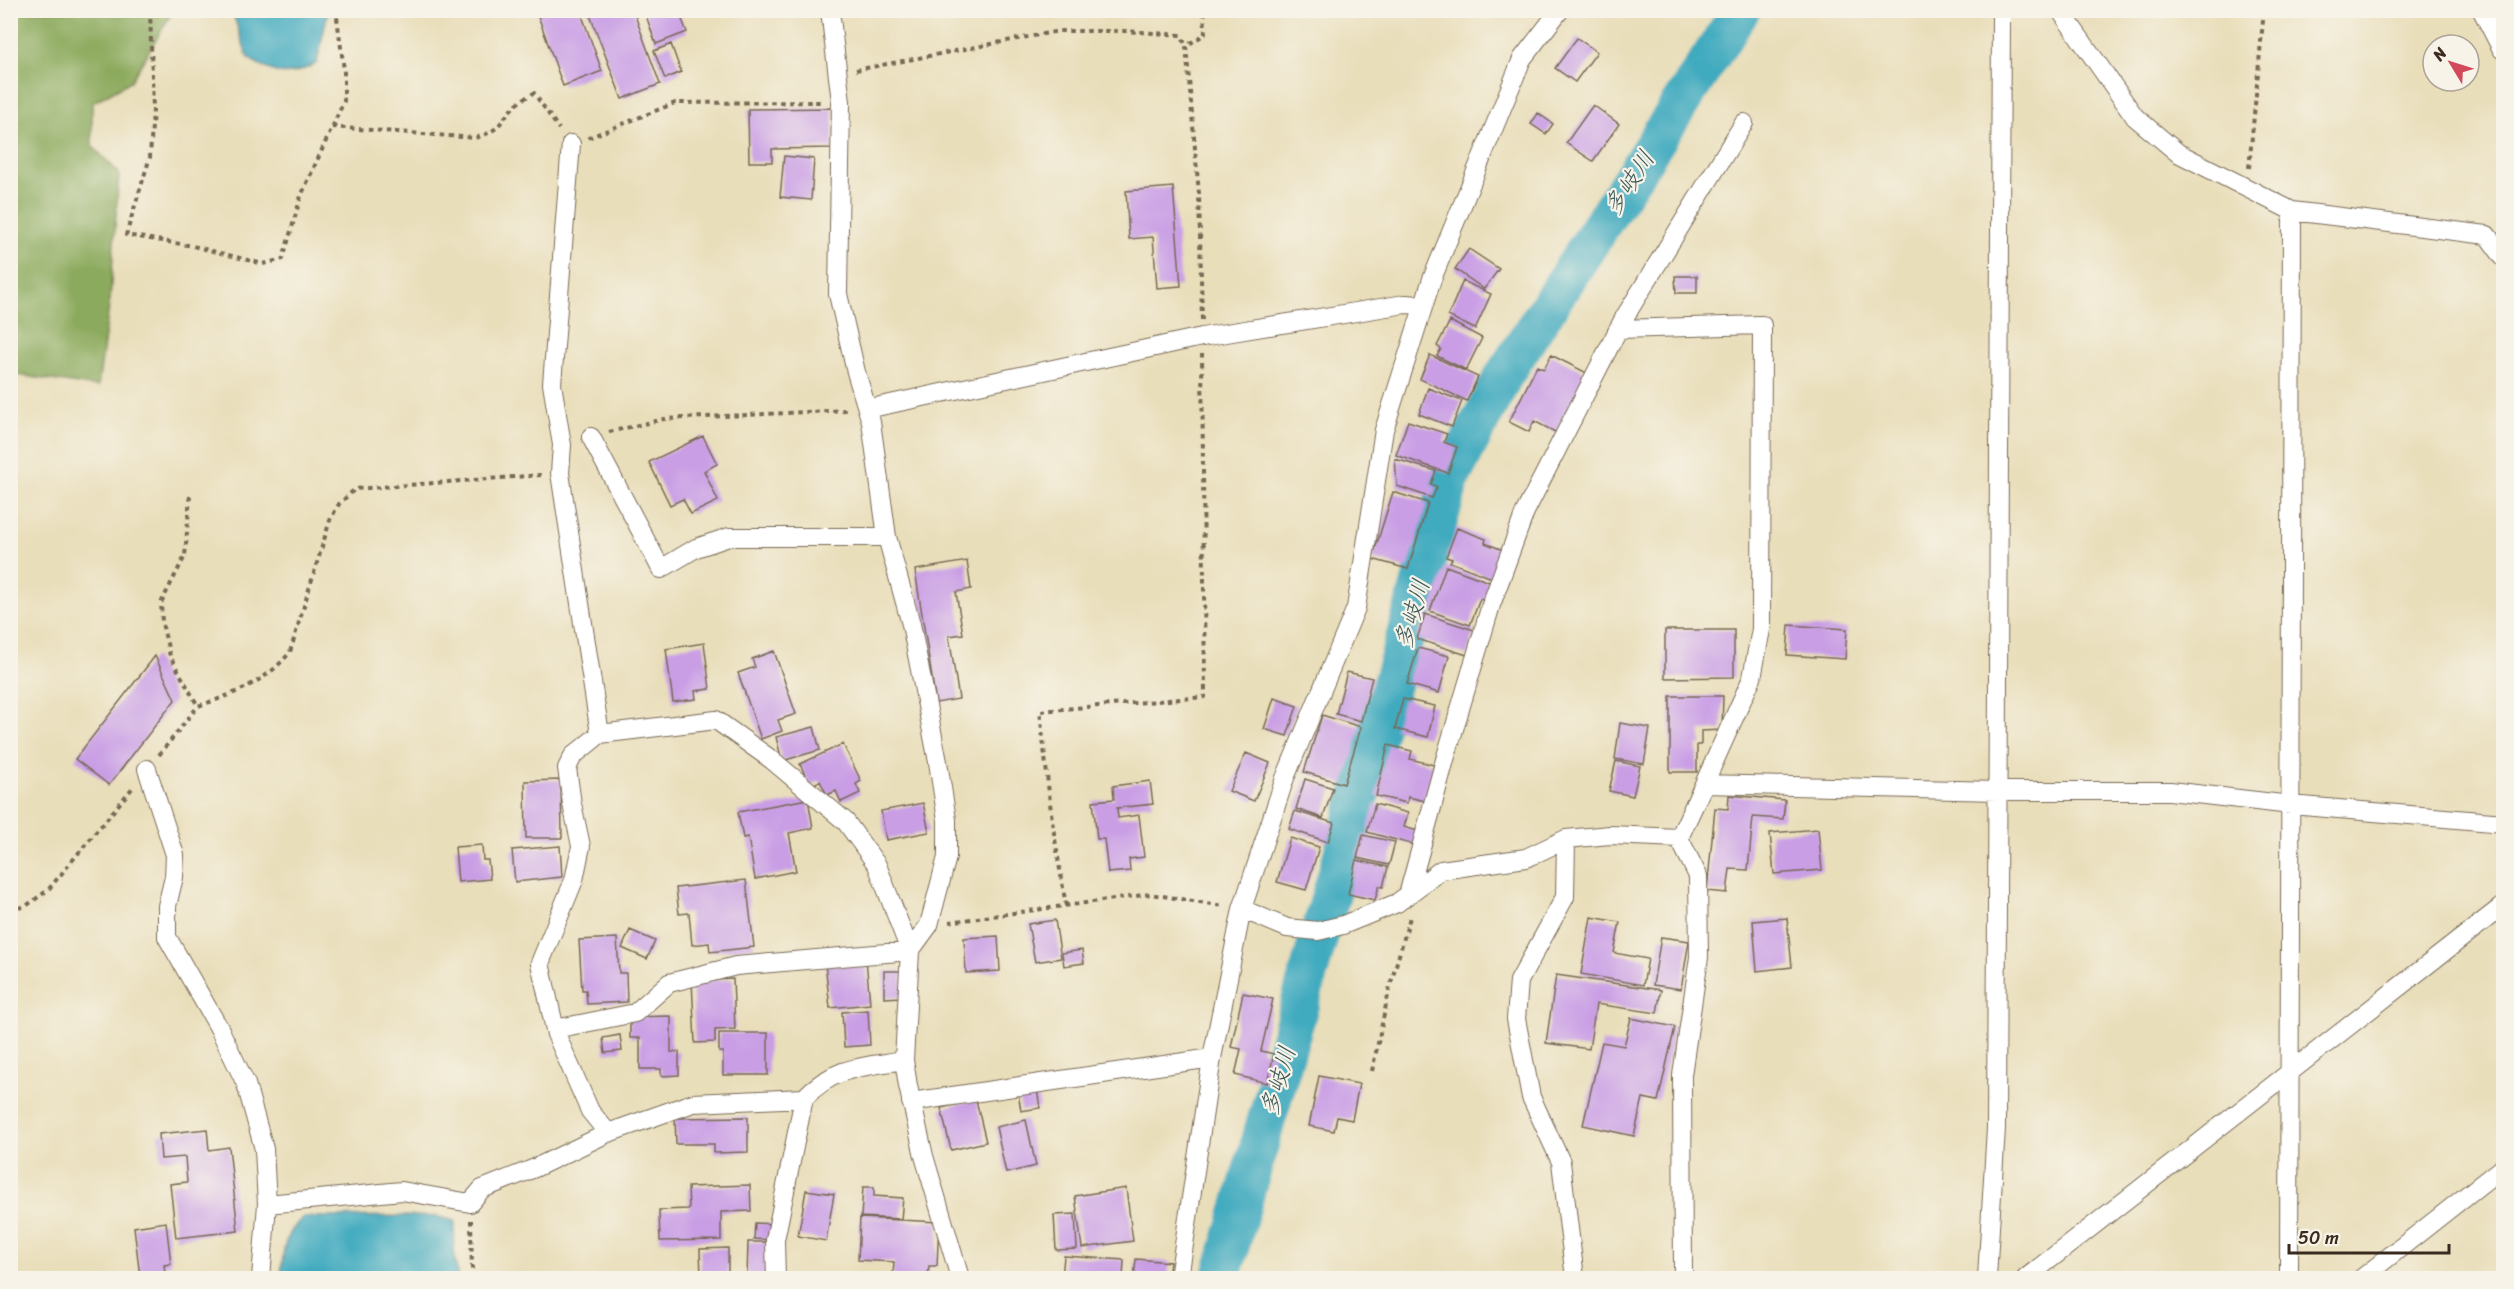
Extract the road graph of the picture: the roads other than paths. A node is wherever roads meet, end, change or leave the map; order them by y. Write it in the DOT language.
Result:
graph roads {
  1 [pos="830,10"];
  2 [pos="1560,10"];
  3 [pos="2001,10"];
  4 [pos="2060,10"];
  5 [pos="2485,10"];
  6 [pos="2504,47"];
  7 [pos="1744,123"];
  8 [pos="571,144"];
  9 [pos="2292,211"];
  10 [pos="2504,258"];
  11 [pos="1423,305"];
  12 [pos="1618,329"];
  13 [pos="867,409"];
  14 [pos="591,437"];
  15 [pos="887,537"];
  16 [pos="600,734"];
  17 [pos="147,769"];
  18 [pos="1704,784"];
  19 [pos="1998,791"];
  20 [pos="2291,805"];
  21 [pos="2504,823"];
  22 [pos="1678,838"];
  23 [pos="1566,839"];
  24 [pos="1412,892"];
  25 [pos="2504,905"];
  26 [pos="1242,909"];
  27 [pos="910,951"];
  28 [pos="555,1029"];
  29 [pos="1212,1058"];
  30 [pos="904,1060"];
  31 [pos="2290,1074"];
  32 [pos="804,1098"];
  33 [pos="911,1102"];
  34 [pos="608,1133"];
  35 [pos="2504,1166"];
  36 [pos="267,1204"];
  37 [pos="261,1278"];
  38 [pos="776,1278"];
  39 [pos="960,1278"];
  40 [pos="1179,1278"];
  41 [pos="1575,1278"];
  42 [pos="1683,1278"];
  43 [pos="1987,1278"];
  44 [pos="2026,1278"];
  45 [pos="2289,1278"];
  46 [pos="2362,1278"];
  1 -- 13 [label="street"];
  2 -- 11 [label="street"];
  3 -- 19 [label="street"];
  4 -- 9 [label="street"];
  5 -- 6 [label="street"];
  7 -- 12 [label="street"];
  8 -- 16 [label="street"];
  9 -- 10 [label="street"];
  9 -- 20 [label="street"];
  11 -- 13 [label="street"];
  11 -- 26 [label="street"];
  12 -- 18 [label="street"];
  12 -- 24 [label="street"];
  13 -- 15 [label="street"];
  14 -- 15 [label="street"];
  15 -- 27 [label="street"];
  16 -- 27 [label="street"];
  16 -- 28 [label="street"];
  17 -- 36 [label="street"];
  18 -- 19 [label="street"];
  18 -- 22 [label="street"];
  19 -- 20 [label="street"];
  19 -- 43 [label="street"];
  20 -- 21 [label="street"];
  20 -- 31 [label="street"];
  22 -- 23 [label="street"];
  22 -- 42 [label="street"];
  23 -- 24 [label="street"];
  23 -- 41 [label="street"];
  24 -- 26 [label="street"];
  25 -- 31 [label="street"];
  26 -- 29 [label="street"];
  27 -- 28 [label="street"];
  27 -- 30 [label="street"];
  28 -- 34 [label="street"];
  29 -- 33 [label="street"];
  29 -- 40 [label="street"];
  30 -- 32 [label="street"];
  30 -- 33 [label="street"];
  31 -- 44 [label="street"];
  31 -- 45 [label="street"];
  32 -- 34 [label="street"];
  32 -- 38 [label="street"];
  33 -- 39 [label="street"];
  34 -- 36 [label="street"];
  35 -- 46 [label="street"];
  36 -- 37 [label="street"];
}
